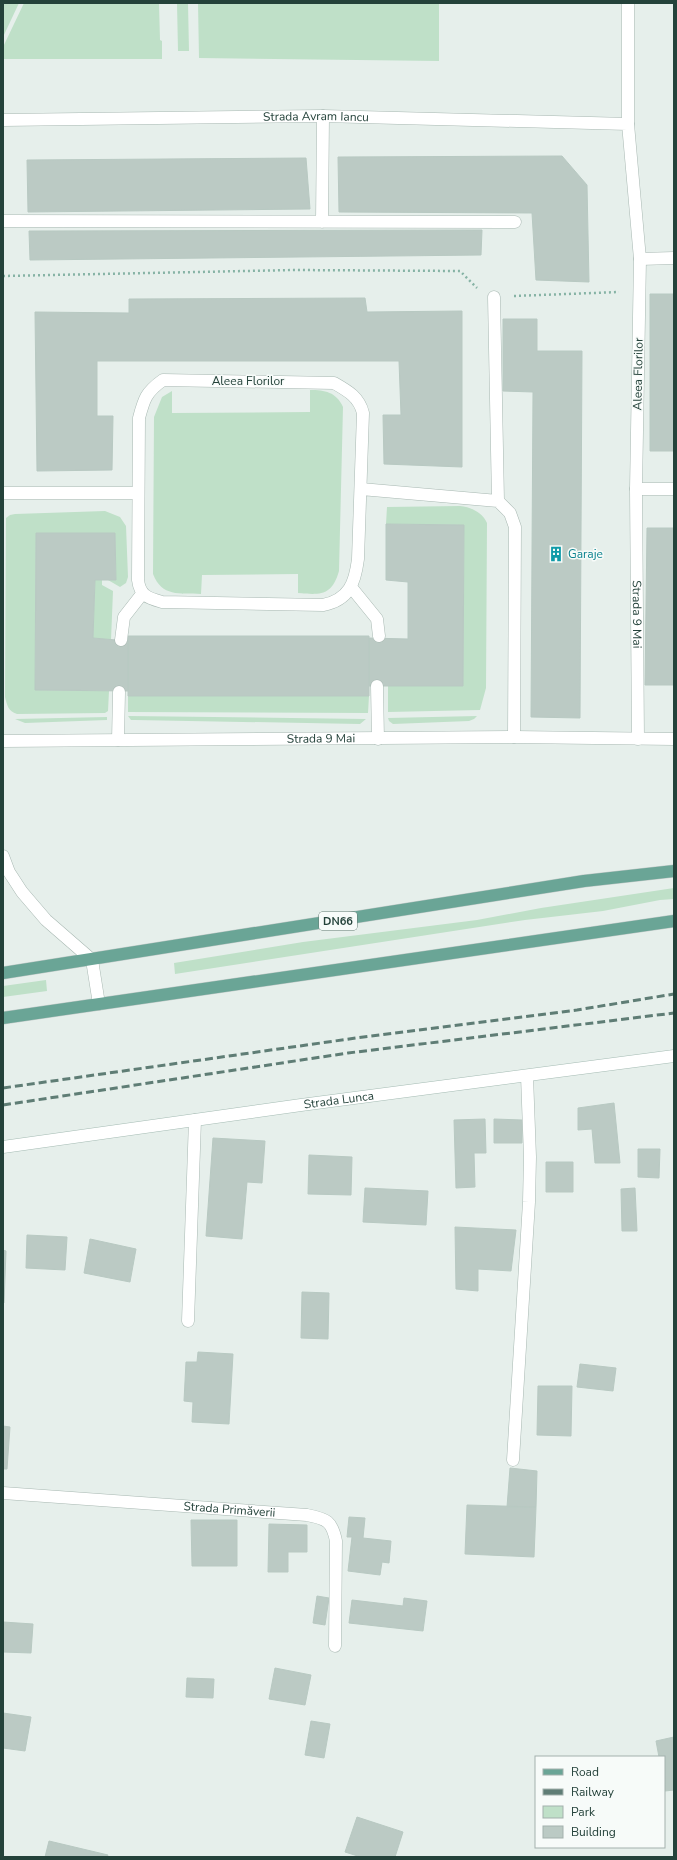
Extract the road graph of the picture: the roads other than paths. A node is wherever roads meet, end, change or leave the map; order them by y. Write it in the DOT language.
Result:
graph roads {
  1 [pos="628,3"];
  2 [pos="323,116"];
  3 [pos="3,120"];
  4 [pos="628,124"];
  5 [pos="3,222"];
  6 [pos="322,222"];
  7 [pos="515,222"];
  8 [pos="674,258"];
  9 [pos="640,259"];
  10 [pos="494,297"];
  11 [pos="361,489"];
  12 [pos="636,489"];
  13 [pos="674,489"];
  14 [pos="3,493"];
  15 [pos="138,493"];
  16 [pos="498,501"];
  17 [pos="351,587"];
  18 [pos="142,594"];
  19 [pos="379,636"];
  20 [pos="121,640"];
  21 [pos="377,686"];
  22 [pos="119,692"];
  23 [pos="514,737"];
  24 [pos="378,739"];
  25 [pos="674,739"];
  26 [pos="118,740"];
  27 [pos="638,740"];
  28 [pos="3,741"];
  29 [pos="3,856"];
  30 [pos="674,871"];
  31 [pos="674,921"];
  32 [pos="92,960"];
  33 [pos="3,973"];
  34 [pos="99,1004"];
  35 [pos="3,1018"];
  36 [pos="674,1056"];
  37 [pos="527,1076"];
  38 [pos="195,1120"];
  39 [pos="3,1147"];
  40 [pos="188,1321"];
  41 [pos="513,1460"];
  42 [pos="3,1493"];
  43 [pos="334,1646"];
  1 -- 4 [label="street, Aleea Florilor"];
  2 -- 3 [label="street, Strada Avram Iancu"];
  2 -- 4 [label="street, Strada Avram Iancu"];
  2 -- 6 [label="street"];
  4 -- 9 [label="street, Aleea Florilor"];
  5 -- 6 [label="street"];
  6 -- 7 [label="street"];
  8 -- 9 [label="street"];
  9 -- 12 [label="street, Aleea Florilor"];
  10 -- 16 [label="street"];
  11 -- 15 [label="street, Aleea Florilor"];
  11 -- 16 [label="street"];
  11 -- 17 [label="street"];
  12 -- 13 [label="street"];
  12 -- 27 [label="street, Strada 9 Mai"];
  14 -- 15 [label="street"];
  15 -- 18 [label="street"];
  16 -- 23 [label="street"];
  17 -- 18 [label="street"];
  17 -- 19 [label="street"];
  18 -- 20 [label="street"];
  21 -- 24 [label="street"];
  22 -- 26 [label="street"];
  23 -- 24 [label="street, Strada 9 Mai"];
  23 -- 27 [label="street, Strada 9 Mai"];
  24 -- 26 [label="street, Strada 9 Mai"];
  25 -- 27 [label="street, Strada 9 Mai"];
  26 -- 28 [label="street, Strada 9 Mai"];
  29 -- 32 [label="street"];
  30 -- 32 [label="main road, DN66"];
  31 -- 34 [label="main road"];
  32 -- 33 [label="main road, DN66"];
  32 -- 34 [label="street"];
  34 -- 35 [label="main road"];
  36 -- 37 [label="street, Strada Lunca"];
  37 -- 38 [label="street, Strada Lunca"];
  37 -- 41 [label="street"];
  38 -- 39 [label="street, Strada Lunca"];
  38 -- 40 [label="street"];
  42 -- 43 [label="street, Strada Primăverii"];
}
